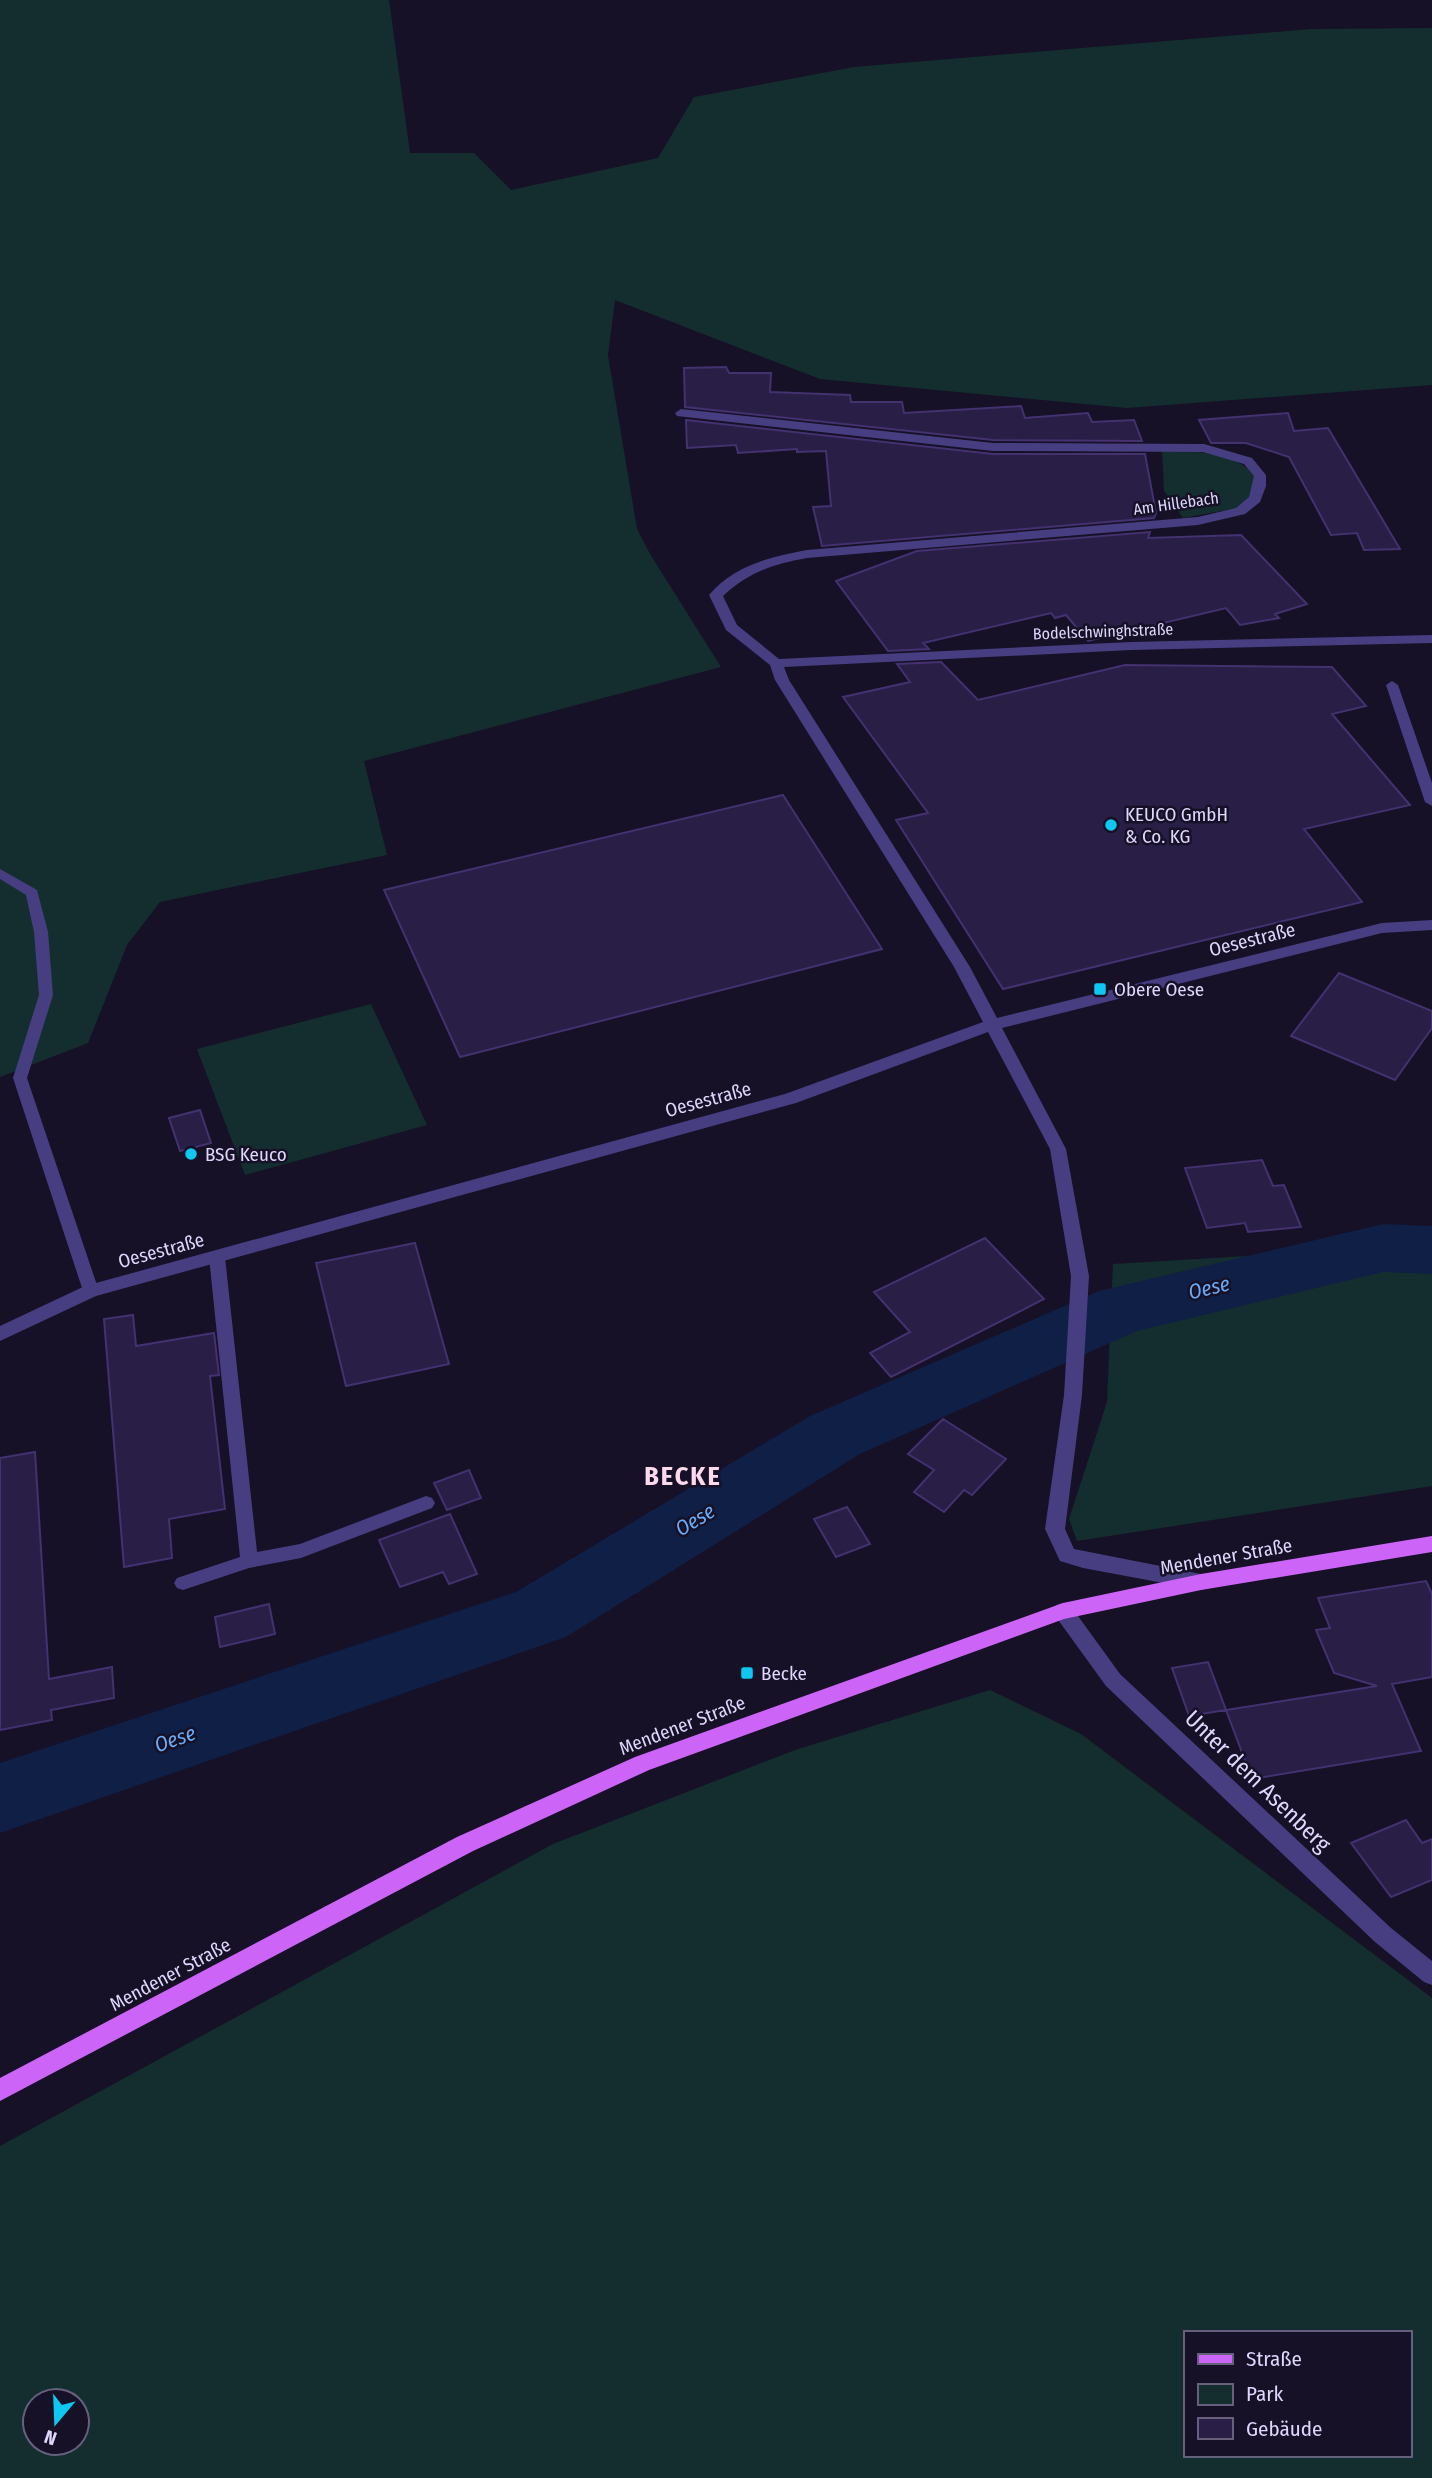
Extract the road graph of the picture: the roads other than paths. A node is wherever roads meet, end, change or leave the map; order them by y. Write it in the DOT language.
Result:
graph roads {
  1 [pos="681,413"];
  2 [pos="1432,639"];
  3 [pos="776,663"];
  4 [pos="1392,685"];
  5 [pos="1432,802"];
  6 [pos="0,873"];
  7 [pos="1432,925"];
  8 [pos="991,1025"];
  9 [pos="217,1257"];
  10 [pos="91,1291"];
  11 [pos="0,1334"];
  12 [pos="426,1503"];
  13 [pos="1432,1544"];
  14 [pos="249,1561"];
  15 [pos="183,1583"];
  16 [pos="1201,1583"];
  17 [pos="1063,1611"];
  18 [pos="1432,1975"];
  19 [pos="0,2090"];
  1 -- 3 [label="street, Am Hillebach"];
  2 -- 3 [label="street, Bodelschwinghstraße"];
  3 -- 8 [label="street"];
  4 -- 5 [label="lane"];
  6 -- 10 [label="lane"];
  7 -- 8 [label="street, Oesestraße"];
  8 -- 9 [label="street, Oesestraße"];
  8 -- 16 [label="street"];
  9 -- 10 [label="street, Oesestraße"];
  9 -- 14 [label="lane"];
  10 -- 11 [label="street, Oesestraße"];
  12 -- 14 [label="lane"];
  13 -- 16 [label="main road, Mendener Straße"];
  14 -- 15 [label="lane"];
  16 -- 17 [label="main road, Mendener Straße"];
  17 -- 18 [label="street, Unter dem Asenberg"];
  17 -- 19 [label="main road, Mendener Straße"];
}
